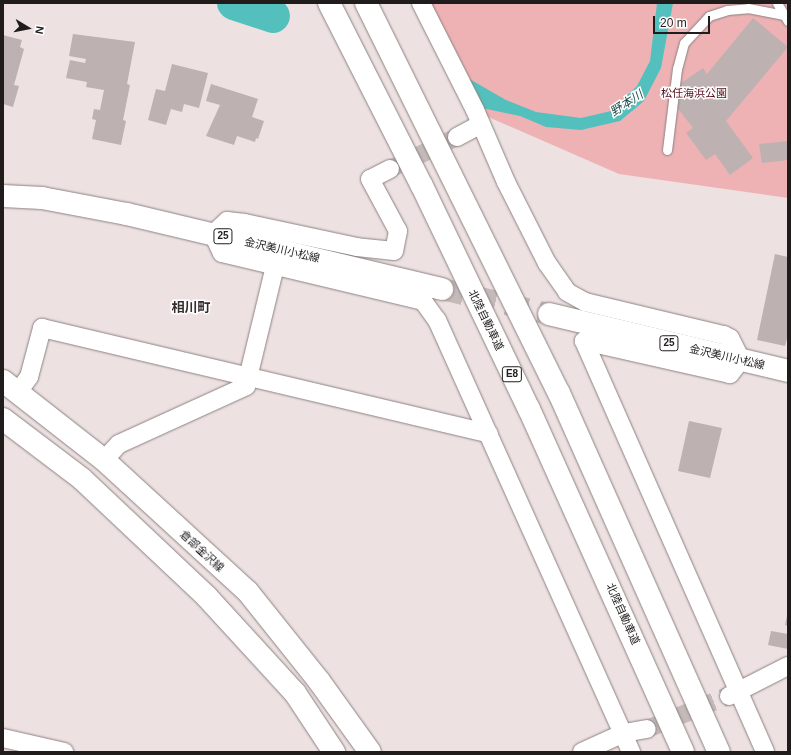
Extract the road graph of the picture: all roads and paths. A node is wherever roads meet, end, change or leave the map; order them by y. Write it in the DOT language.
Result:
graph roads {
  1 [pos="329,3"];
  2 [pos="366,3"];
  3 [pos="421,3"];
  4 [pos="777,3"];
  5 [pos="786,18"];
  6 [pos="480,125"];
  7 [pos="457,137"];
  8 [pos="667,150"];
  9 [pos="390,169"];
  10 [pos="3,196"];
  11 [pos="213,234"];
  12 [pos="275,266"];
  13 [pos="442,289"];
  14 [pos="550,314"];
  15 [pos="741,360"];
  16 [pos="788,371"];
  17 [pos="248,377"];
  18 [pos="10,386"];
  19 [pos="3,419"];
  20 [pos="489,434"];
  21 [pos="104,460"];
  22 [pos="788,666"];
  23 [pos="734,693"];
  24 [pos="647,729"];
  25 [pos="624,733"];
  26 [pos="3,738"];
  27 [pos="64,752"];
  28 [pos="334,752"];
  29 [pos="370,752"];
  30 [pos="582,752"];
  31 [pos="631,752"];
  32 [pos="683,752"];
  33 [pos="719,752"];
  34 [pos="765,752"];
  1 -- 32 [label="main road, 北陸自動車道 / E8"];
  2 -- 33 [label="main road"];
  3 -- 6 [label="street"];
  4 -- 5 [label="lane"];
  5 -- 8 [label="lane"];
  6 -- 7 [label="street"];
  6 -- 15 [label="street"];
  9 -- 11 [label="street"];
  10 -- 11 [label="main road, 金沢美川小松線 / 25"];
  11 -- 12 [label="street"];
  11 -- 13 [label="main road, 金沢美川小松線 / 25"];
  12 -- 17 [label="street"];
  12 -- 20 [label="street"];
  14 -- 15 [label="main road, 金沢美川小松線 / 25"];
  15 -- 16 [label="main road, 金沢美川小松線 / 25"];
  15 -- 23 [label="street"];
  17 -- 18 [label="street"];
  17 -- 20 [label="street"];
  17 -- 21 [label="street"];
  18 -- 21 [label="main road, 倉部金沢線"];
  19 -- 28 [label="main road"];
  20 -- 25 [label="street"];
  21 -- 29 [label="main road, 倉部金沢線"];
  22 -- 23 [label="street"];
  23 -- 34 [label="street"];
  24 -- 25 [label="street"];
  25 -- 30 [label="street"];
  25 -- 31 [label="street"];
  26 -- 27 [label="street"];
}
